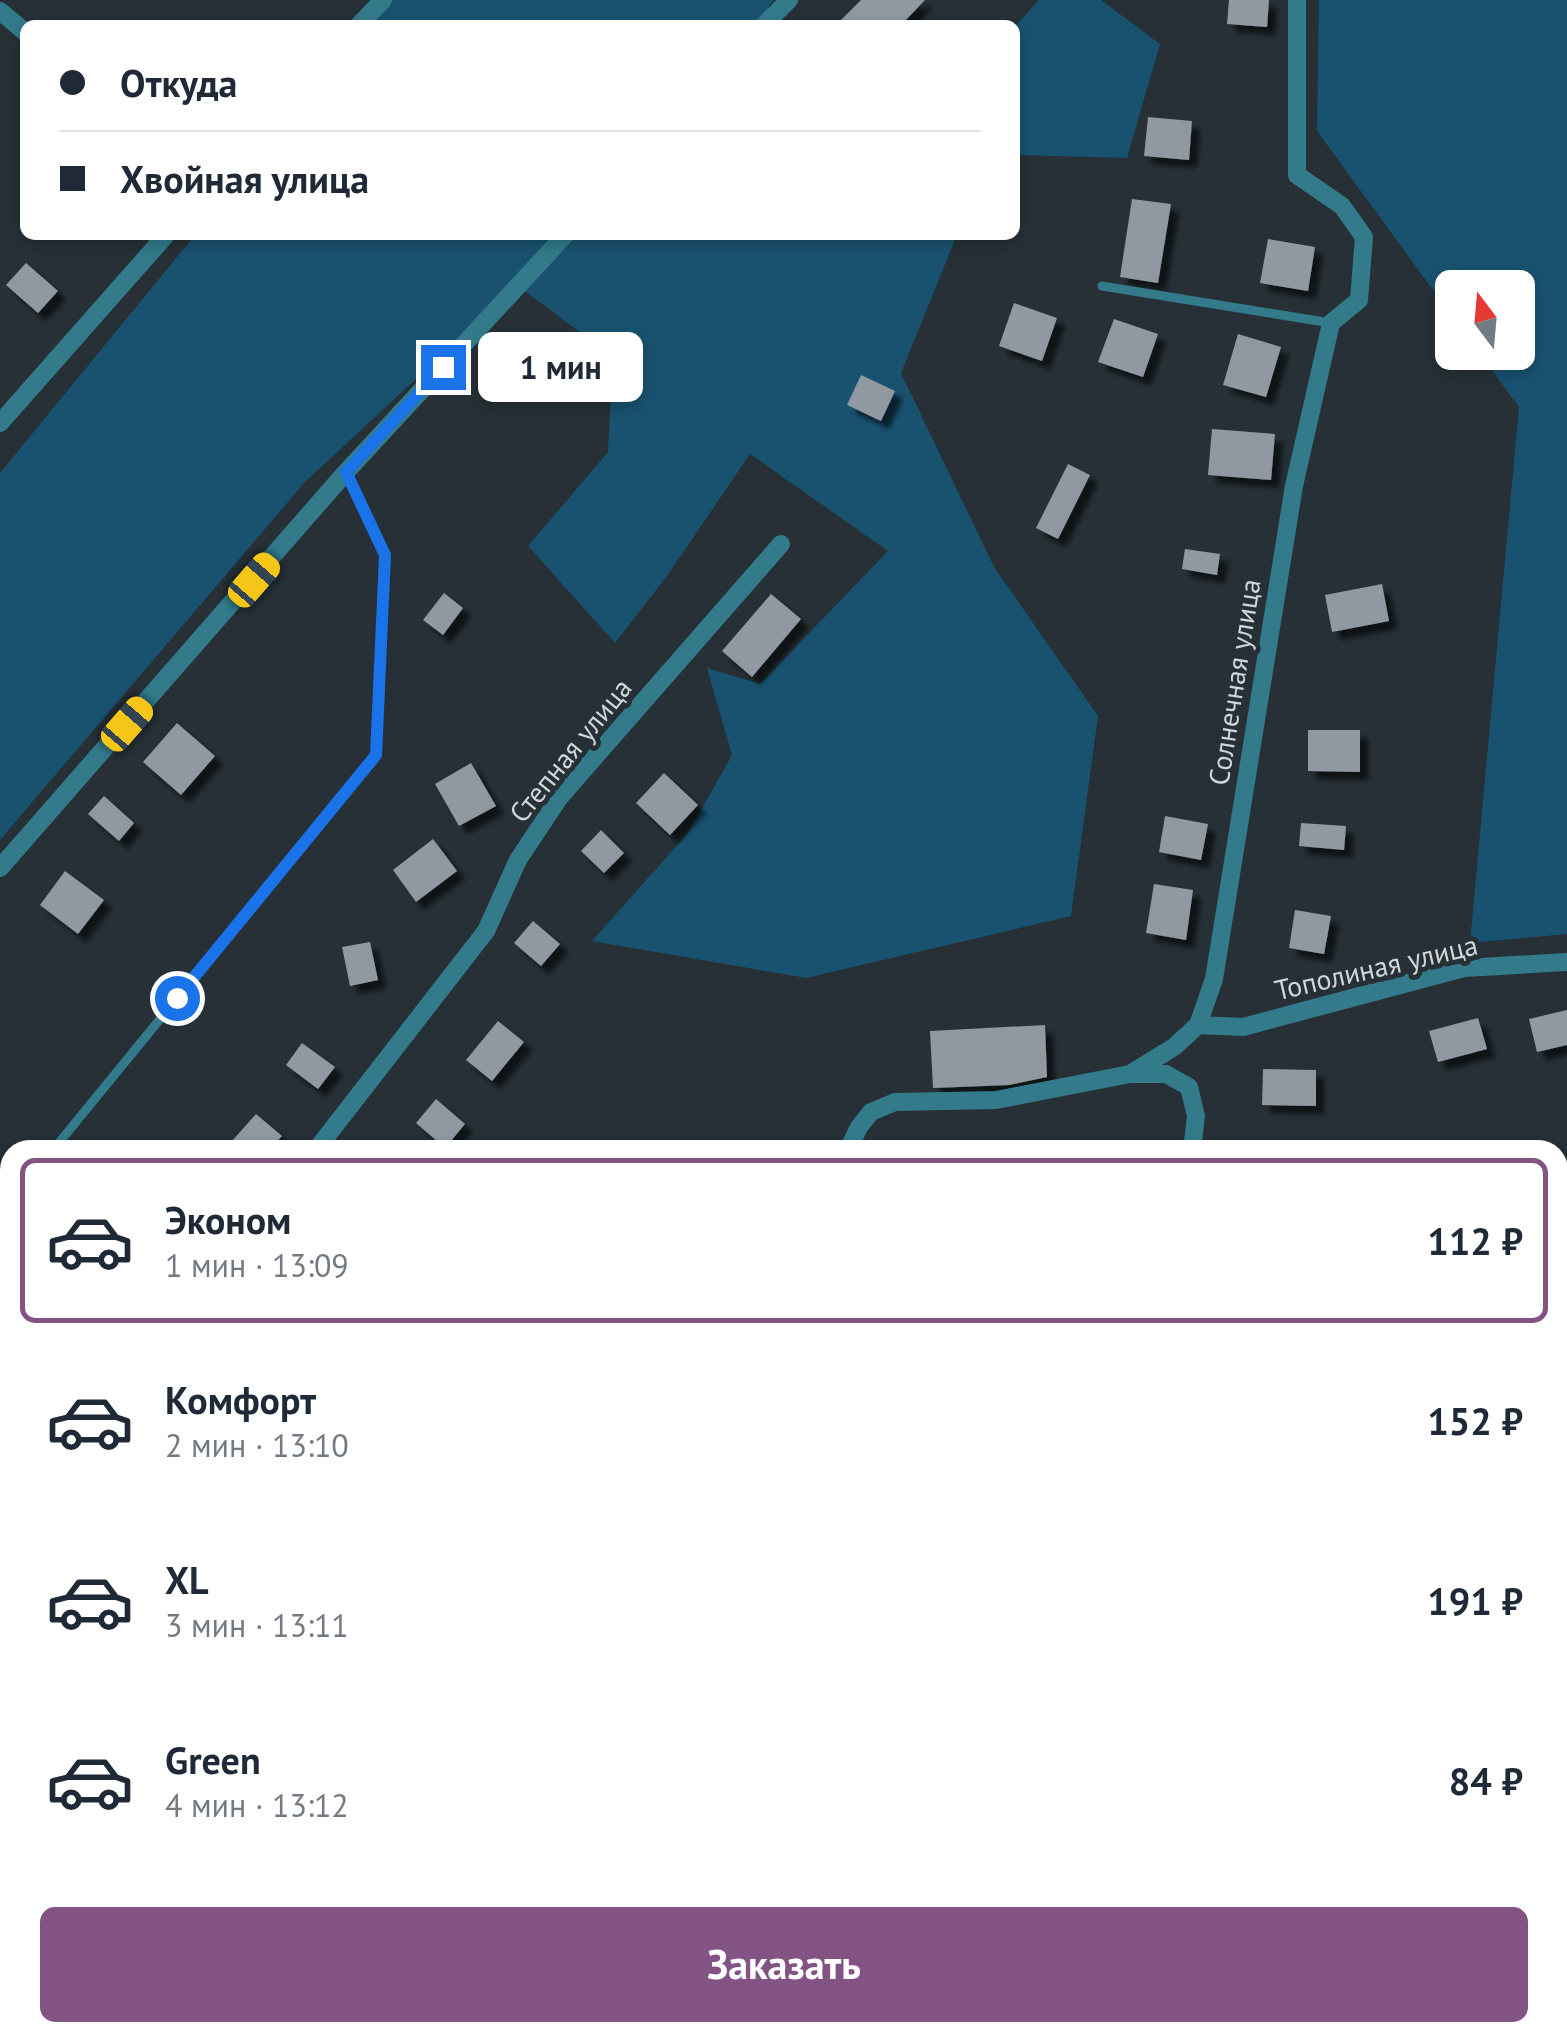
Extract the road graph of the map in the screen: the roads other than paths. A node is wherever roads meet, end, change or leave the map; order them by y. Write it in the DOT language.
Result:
graph roads {
  1 [pos="383,0"];
  2 [pos="789,0"];
  3 [pos="1297,0"];
  4 [pos="0,12"];
  5 [pos="365,20"];
  6 [pos="769,20"];
  7 [pos="20,28"];
  8 [pos="162,240"];
  9 [pos="559,240"];
  10 [pos="1102,286"];
  11 [pos="1330,323"];
  12 [pos="0,422"];
  13 [pos="346,472"];
  14 [pos="781,544"];
  15 [pos="0,868"];
  16 [pos="1567,962"];
  17 [pos="1198,1024"];
  18 [pos="1130,1074"];
  19 [pos="61,1140"];
  20 [pos="324,1140"];
  21 [pos="853,1140"];
  22 [pos="1193,1140"];
  1 -- 5 [label="street"];
  2 -- 6 [label="street"];
  3 -- 11 [label="street, Солнечная улица"];
  4 -- 7 [label="street"];
  8 -- 12 [label="street"];
  9 -- 13 [label="street"];
  10 -- 11 [label="lane"];
  11 -- 17 [label="street, Солнечная улица"];
  13 -- 15 [label="street"];
  13 -- 19 [label="lane"];
  14 -- 20 [label="street, Степная улица"];
  16 -- 17 [label="street, Тополиная улица"];
  17 -- 18 [label="street"];
  18 -- 21 [label="street"];
  18 -- 22 [label="street"];
}
